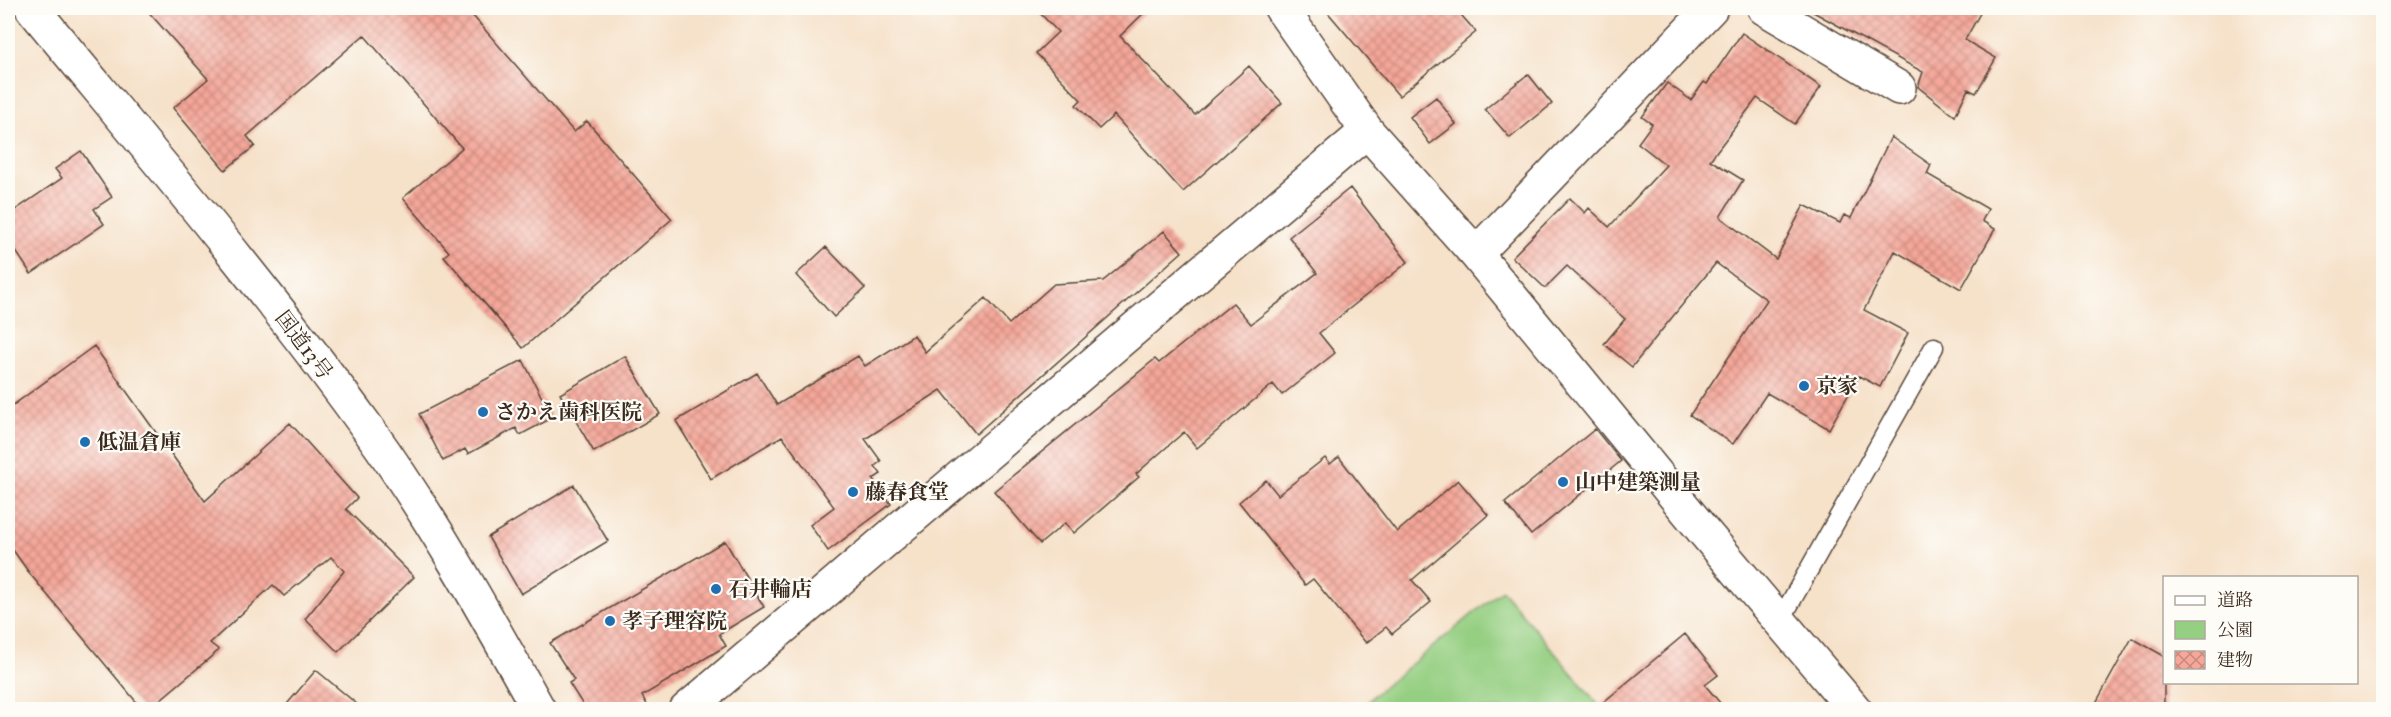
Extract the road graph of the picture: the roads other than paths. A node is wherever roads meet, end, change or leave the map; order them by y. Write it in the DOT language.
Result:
graph roads {
  1 [pos="32,8"];
  2 [pos="1281,8"];
  3 [pos="1711,8"];
  4 [pos="1764,8"];
  5 [pos="1899,88"];
  6 [pos="1367,131"];
  7 [pos="1476,254"];
  8 [pos="1934,347"];
  9 [pos="1780,621"];
  10 [pos="539,710"];
  11 [pos="686,710"];
  12 [pos="1855,710"];
  1 -- 10 [label="main road, 国道13号"];
  2 -- 6 [label="main road"];
  3 -- 7 [label="main road"];
  4 -- 5 [label="main road"];
  6 -- 7 [label="main road"];
  6 -- 11 [label="main road"];
  7 -- 9 [label="main road"];
  8 -- 9 [label="lane"];
  9 -- 12 [label="main road"];
}
